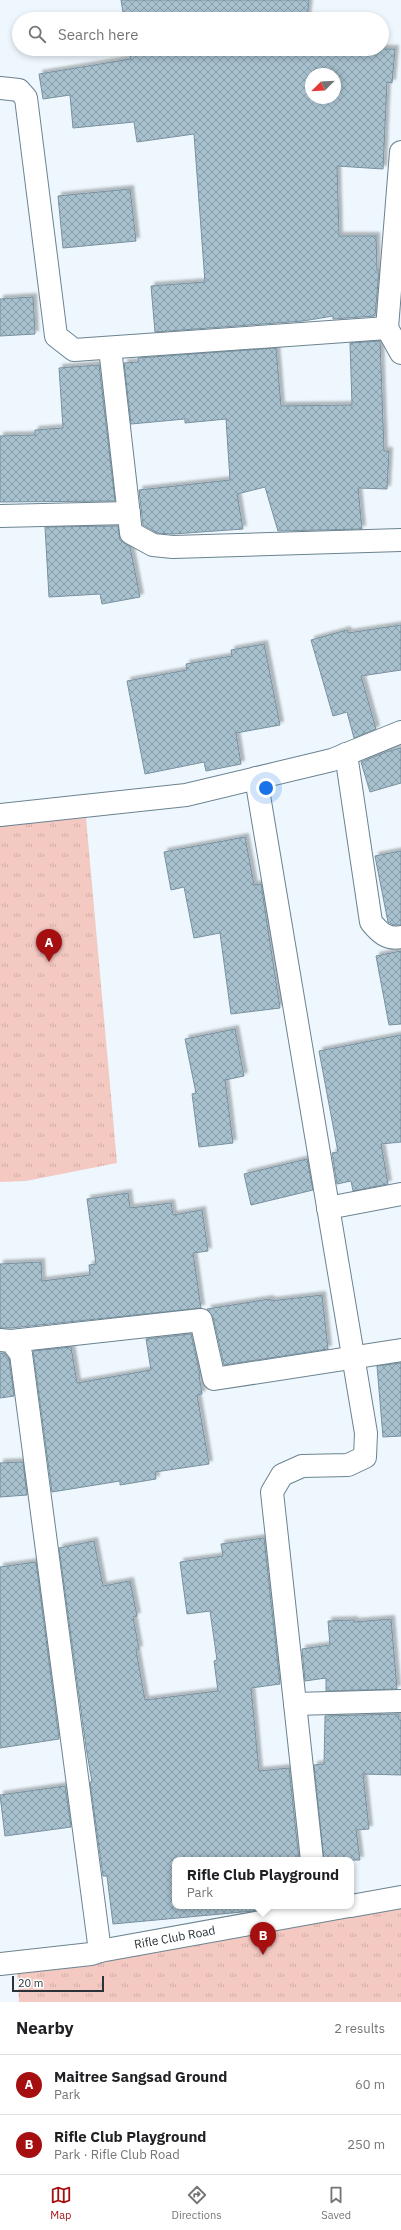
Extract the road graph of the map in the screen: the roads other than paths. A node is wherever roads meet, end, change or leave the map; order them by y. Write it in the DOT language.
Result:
graph roads {
  1 [pos="0,88"];
  2 [pos="401,152"];
  3 [pos="387,328"];
  4 [pos="110,348"];
  5 [pos="401,353"];
  6 [pos="129,513"];
  7 [pos="0,516"];
  8 [pos="401,540"];
  9 [pos="401,732"];
  10 [pos="346,754"];
  11 [pos="256,778"];
  12 [pos="0,815"];
  13 [pos="401,937"];
  14 [pos="401,1194"];
  15 [pos="328,1208"];
  16 [pos="6,1340"];
  17 [pos="401,1350"];
  18 [pos="354,1359"];
  19 [pos="401,1701"];
  20 [pos="295,1704"];
  21 [pos="312,1857"];
  22 [pos="401,1897"];
  23 [pos="354,1905"];
  24 [pos="317,1909"];
  25 [pos="100,1951"];
  26 [pos="0,1964"];
  1 -- 4 [label="street"];
  2 -- 3 [label="street"];
  3 -- 4 [label="street"];
  3 -- 5 [label="street"];
  4 -- 6 [label="street"];
  6 -- 7 [label="street"];
  6 -- 8 [label="street"];
  9 -- 10 [label="street"];
  10 -- 11 [label="street"];
  10 -- 13 [label="street"];
  11 -- 12 [label="street"];
  11 -- 15 [label="street"];
  14 -- 15 [label="street"];
  15 -- 18 [label="street"];
  16 -- 18 [label="street"];
  16 -- 25 [label="street"];
  17 -- 18 [label="street"];
  18 -- 20 [label="street"];
  19 -- 20 [label="street"];
  20 -- 21 [label="street"];
  22 -- 23 [label="street, Rifle Club Road"];
  24 -- 25 [label="street, Rifle Club Road"];
  25 -- 26 [label="street, Rifle Club Road"];
}
